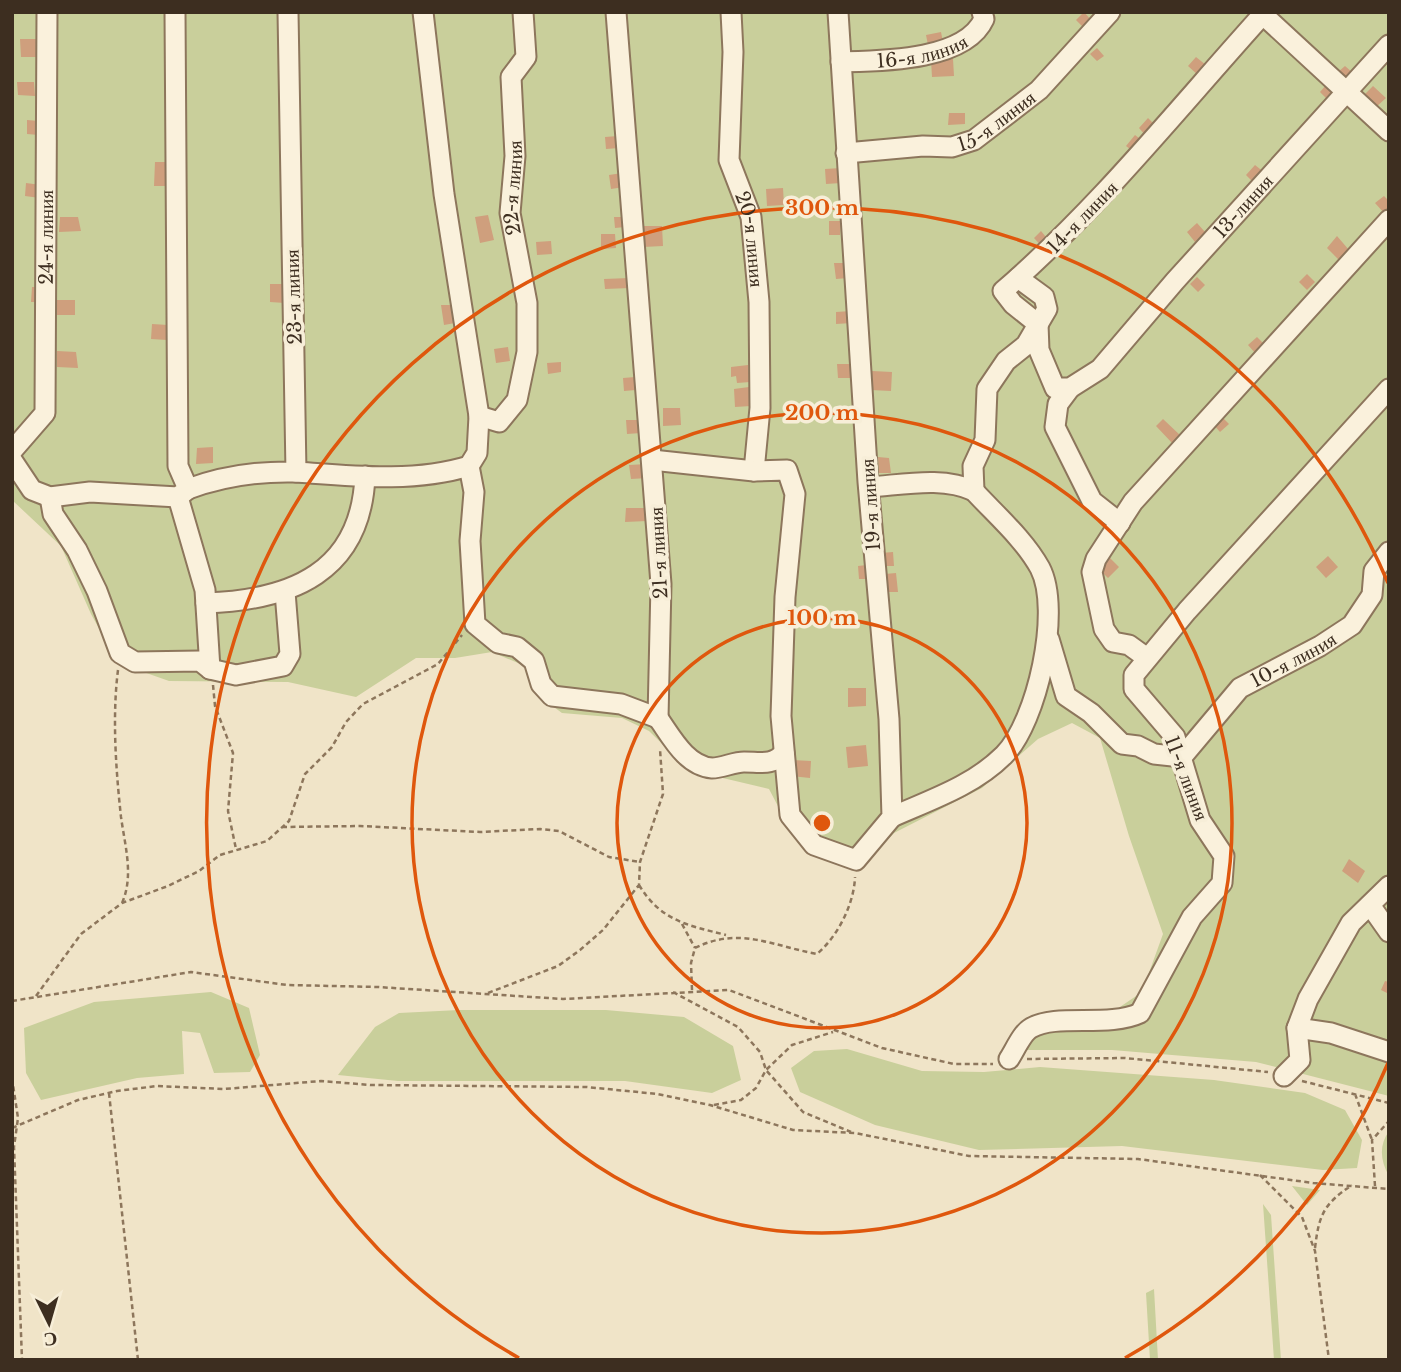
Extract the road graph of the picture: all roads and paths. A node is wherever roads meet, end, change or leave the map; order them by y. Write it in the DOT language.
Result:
graph roads {
  1 [pos="47,12"];
  2 [pos="174,12"];
  3 [pos="288,12"];
  4 [pos="424,12"];
  5 [pos="523,12"];
  6 [pos="616,12"];
  7 [pos="731,12"];
  8 [pos="838,12"];
  9 [pos="982,12"];
  10 [pos="1110,12"];
  11 [pos="1262,13"];
  12 [pos="1389,45"];
  13 [pos="841,62"];
  14 [pos="1346,92"];
  15 [pos="1389,131"];
  16 [pos="846,153"];
  17 [pos="1389,219"];
  18 [pos="1038,324"];
  19 [pos="1070,388"];
  20 [pos="1389,389"];
  21 [pos="479,416"];
  22 [pos="12,452"];
  23 [pos="12,460"];
  24 [pos="652,460"];
  25 [pos="469,466"];
  26 [pos="754,471"];
  27 [pos="296,472"];
  28 [pos="365,476"];
  29 [pos="869,488"];
  30 [pos="974,491"];
  31 [pos="183,493"];
  32 [pos="50,497"];
  33 [pos="1120,523"];
  34 [pos="1389,552"];
  35 [pos="285,592"];
  36 [pos="1380,599"];
  37 [pos="206,603"];
  38 [pos="475,624"];
  39 [pos="1049,639"];
  40 [pos="120,653"];
  41 [pos="1147,658"];
  42 [pos="211,669"];
  43 [pos="658,718"];
  44 [pos="660,743"];
  45 [pos="784,752"];
  46 [pos="1182,757"];
  47 [pos="892,817"];
  48 [pos="282,827"];
  49 [pos="236,849"];
  50 [pos="856,860"];
  51 [pos="640,862"];
  52 [pos="639,885"];
  53 [pos="1389,886"];
  54 [pos="122,903"];
  55 [pos="1370,905"];
  56 [pos="682,924"];
  57 [pos="1389,932"];
  58 [pos="729,936"];
  59 [pos="695,948"];
  60 [pos="692,990"];
  61 [pos="670,991"];
  62 [pos="485,994"];
  63 [pos="36,996"];
  64 [pos="12,1001"];
  65 [pos="1297,1028"];
  66 [pos="846,1035"];
  67 [pos="1389,1052"];
  68 [pos="1009,1059"];
  69 [pos="766,1070"];
  70 [pos="1284,1076"];
  71 [pos="12,1078"];
  72 [pos="109,1093"];
  73 [pos="1355,1094"];
  74 [pos="1389,1103"];
  75 [pos="710,1105"];
  76 [pos="1389,1121"];
  77 [pos="14,1127"];
  78 [pos="855,1133"];
  79 [pos="1372,1140"];
  80 [pos="1260,1175"];
  81 [pos="1352,1185"];
  82 [pos="1376,1186"];
  83 [pos="1389,1189"];
  84 [pos="1315,1251"];
  85 [pos="22,1360"];
  86 [pos="138,1360"];
  87 [pos="1329,1360"];
  1 -- 22 [label="street, 24-я линия"];
  2 -- 31 [label="street"];
  3 -- 27 [label="street, 23-я линия"];
  4 -- 21 [label="street"];
  5 -- 21 [label="street, 22-я линия"];
  6 -- 24 [label="street, 21-я линия"];
  7 -- 26 [label="street, 20-я линия"];
  8 -- 13 [label="street, 19-я линия"];
  9 -- 13 [label="street, 16-я линия"];
  10 -- 16 [label="street, 15-я линия"];
  11 -- 14 [label="street"];
  11 -- 18 [label="street, 14-я линия"];
  12 -- 14 [label="street, 13-линия"];
  13 -- 16 [label="street, 19-я линия"];
  14 -- 15 [label="street"];
  14 -- 19 [label="street, 13-линия"];
  16 -- 29 [label="street, 19-я линия"];
  17 -- 33 [label="street"];
  18 -- 19 [label="street"];
  18 -- 30 [label="street"];
  19 -- 33 [label="street"];
  20 -- 41 [label="street, 11-я линия"];
  21 -- 25 [label="street"];
  23 -- 32 [label="street"];
  24 -- 26 [label="street"];
  24 -- 43 [label="street, 21-я линия"];
  25 -- 28 [label="street"];
  25 -- 38 [label="street"];
  26 -- 45 [label="street"];
  27 -- 28 [label="street"];
  27 -- 31 [label="street"];
  28 -- 35 [label="street"];
  29 -- 30 [label="street"];
  29 -- 47 [label="street, 19-я линия"];
  30 -- 39 [label="street"];
  31 -- 32 [label="street"];
  31 -- 37 [label="street"];
  32 -- 40 [label="street"];
  33 -- 41 [label="street"];
  34 -- 36 [label="street, 10-я линия"];
  35 -- 37 [label="street"];
  35 -- 42 [label="street"];
  36 -- 46 [label="street, 10-я линия"];
  37 -- 42 [label="street"];
  38 -- 43 [label="street"];
  38 -- 48 [label="path"];
  39 -- 46 [label="street"];
  39 -- 47 [label="street"];
  40 -- 42 [label="street"];
  40 -- 54 [label="path"];
  41 -- 46 [label="street, 11-я линия"];
  42 -- 49 [label="path"];
  43 -- 45 [label="street"];
  44 -- 51 [label="path"];
  45 -- 50 [label="street"];
  46 -- 68 [label="street, 11-я линия"];
  47 -- 50 [label="street"];
  48 -- 49 [label="path"];
  48 -- 51 [label="path"];
  49 -- 54 [label="path"];
  50 -- 58 [label="path"];
  51 -- 52 [label="path"];
  52 -- 56 [label="path"];
  52 -- 62 [label="path"];
  53 -- 55 [label="street"];
  54 -- 63 [label="path"];
  55 -- 57 [label="street"];
  55 -- 65 [label="street"];
  56 -- 58 [label="path"];
  56 -- 59 [label="path"];
  58 -- 59 [label="path"];
  59 -- 60 [label="path"];
  60 -- 61 [label="path"];
  60 -- 66 [label="path"];
  61 -- 62 [label="path"];
  61 -- 69 [label="path"];
  62 -- 63 [label="path"];
  63 -- 64 [label="path"];
  65 -- 67 [label="street"];
  65 -- 70 [label="street"];
  66 -- 68 [label="path"];
  66 -- 69 [label="path"];
  68 -- 70 [label="path"];
  69 -- 75 [label="path"];
  69 -- 78 [label="path"];
  70 -- 73 [label="path"];
  71 -- 77 [label="path"];
  72 -- 75 [label="path"];
  72 -- 77 [label="path"];
  72 -- 86 [label="path"];
  73 -- 74 [label="path"];
  73 -- 79 [label="path"];
  75 -- 78 [label="path"];
  76 -- 79 [label="path"];
  77 -- 85 [label="path"];
  78 -- 80 [label="path"];
  79 -- 82 [label="path"];
  80 -- 81 [label="path"];
  80 -- 84 [label="path"];
  81 -- 82 [label="path"];
  81 -- 84 [label="path"];
  82 -- 83 [label="path"];
  84 -- 87 [label="path"];
}
